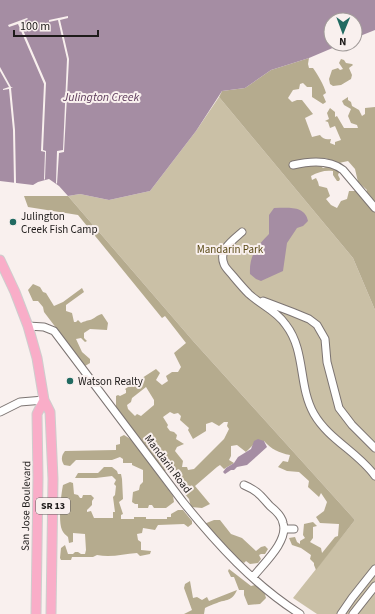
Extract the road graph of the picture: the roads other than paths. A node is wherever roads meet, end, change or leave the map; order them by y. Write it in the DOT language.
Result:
graph roads {
  1 [pos="293,165"];
  2 [pos="375,208"];
  3 [pos="242,232"];
  4 [pos="0,260"];
  5 [pos="257,300"];
  6 [pos="28,326"];
  7 [pos="44,400"];
  8 [pos="0,412"];
  9 [pos="375,448"];
  10 [pos="375,476"];
  11 [pos="38,478"];
  12 [pos="53,479"];
  13 [pos="244,485"];
  14 [pos="284,529"];
  15 [pos="294,529"];
  16 [pos="375,569"];
  17 [pos="253,577"];
  18 [pos="375,586"];
  19 [pos="36,614"];
  20 [pos="51,614"];
  21 [pos="300,614"];
  22 [pos="341,614"];
  23 [pos="353,614"];
  1 -- 2 [label="street"];
  3 -- 5 [label="street"];
  4 -- 6 [label="main road, SR 13"];
  5 -- 9 [label="street"];
  5 -- 10 [label="street"];
  6 -- 7 [label="main road, SR 13"];
  6 -- 17 [label="street, Mandarin Road"];
  7 -- 8 [label="street"];
  7 -- 11 [label="main road, San Jose Boulevard / SR 13"];
  7 -- 12 [label="main road, SR 13"];
  11 -- 12 [label="main road"];
  11 -- 19 [label="main road, San Jose Boulevard / SR 13"];
  12 -- 20 [label="main road, SR 13"];
  13 -- 14 [label="street"];
  14 -- 15 [label="street"];
  14 -- 17 [label="street"];
  16 -- 22 [label="street"];
  17 -- 21 [label="street, Mandarin Road"];
  18 -- 23 [label="street"];
}
